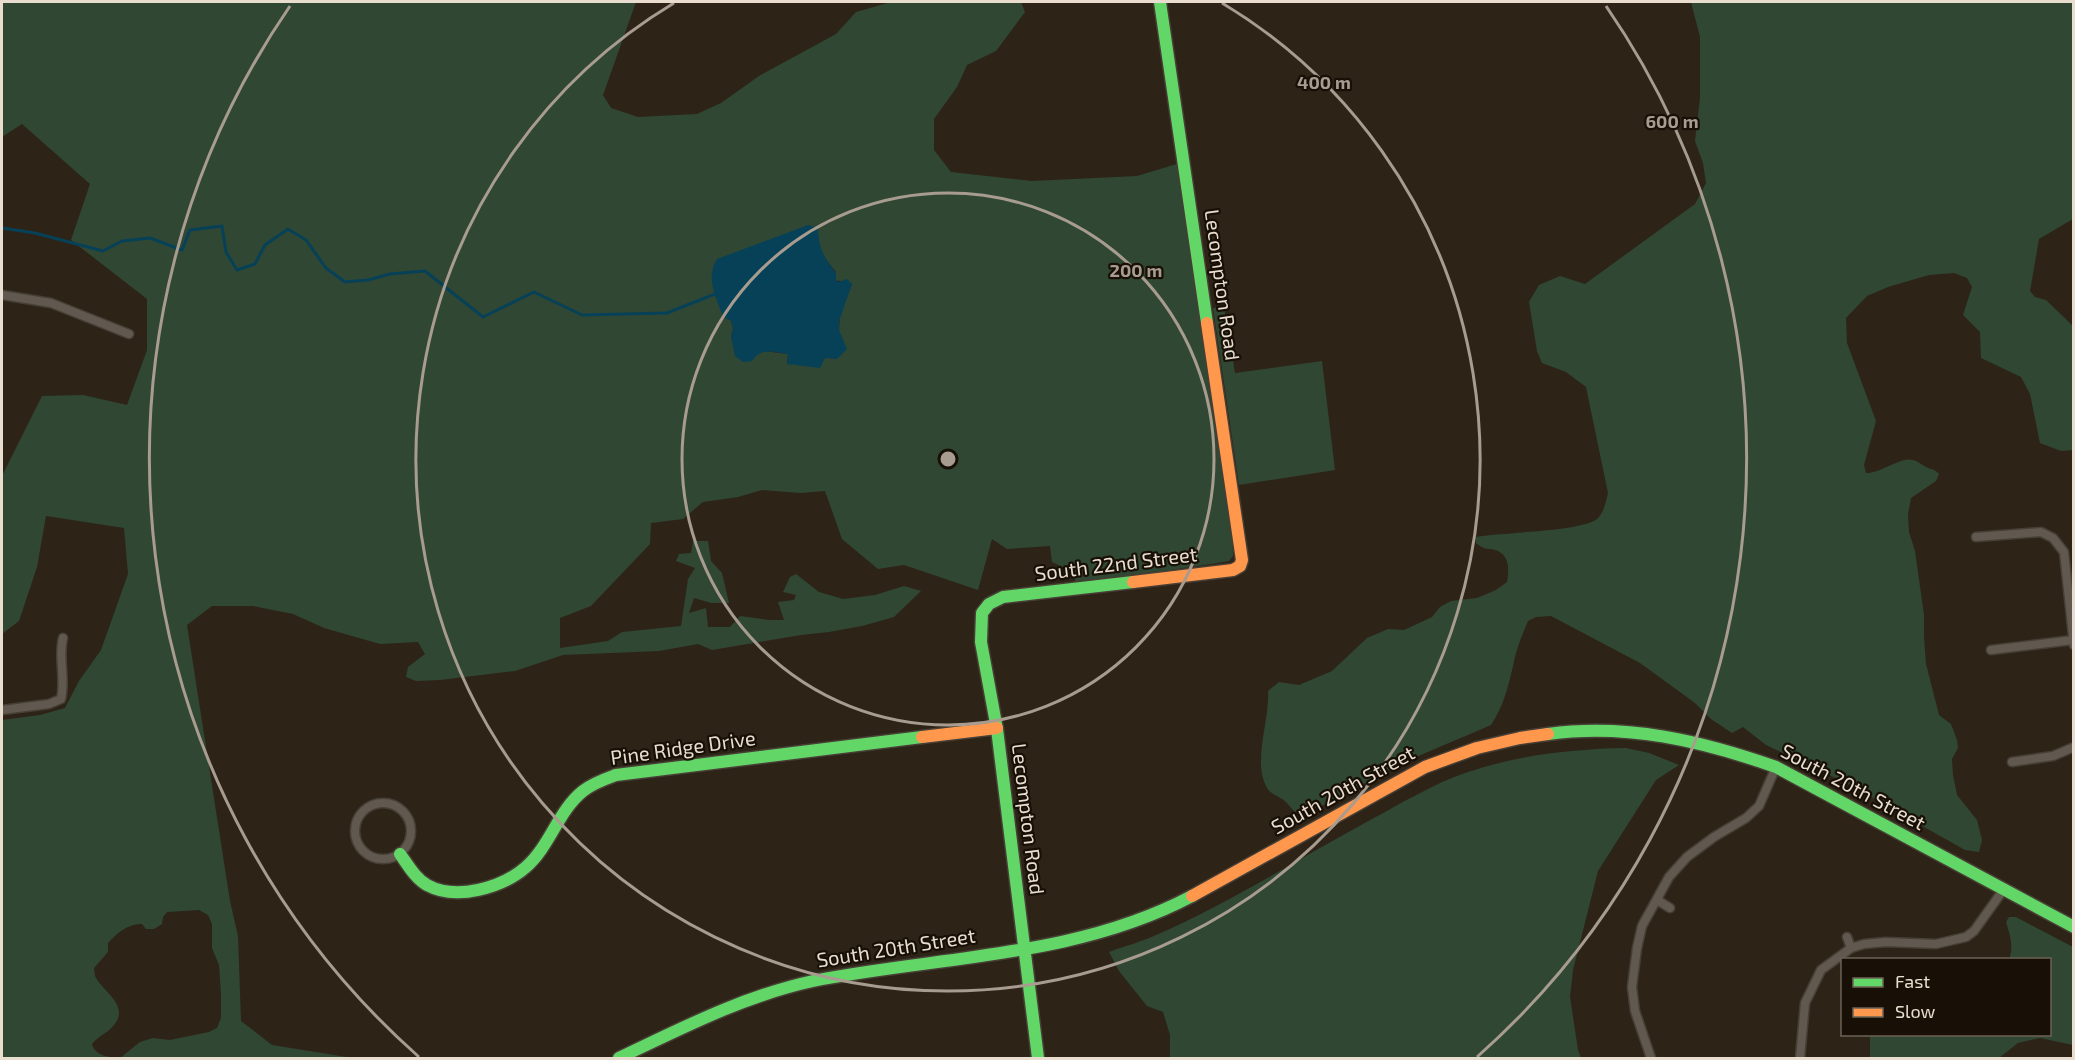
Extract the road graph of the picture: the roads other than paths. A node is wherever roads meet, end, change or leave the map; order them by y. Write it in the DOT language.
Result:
graph roads {
  1 [pos="1160,2"];
  2 [pos="2,295"];
  3 [pos="129,334"];
  4 [pos="1976,537"];
  5 [pos="1233,570"];
  6 [pos="1003,597"];
  7 [pos="63,638"];
  8 [pos="2073,642"];
  9 [pos="1991,650"];
  10 [pos="2,710"];
  11 [pos="997,728"];
  12 [pos="2073,747"];
  13 [pos="2012,762"];
  14 [pos="1776,767"];
  15 [pos="400,854"];
  16 [pos="2004,889"];
  17 [pos="1657,900"];
  18 [pos="1670,908"];
  19 [pos="2073,927"];
  20 [pos="1847,937"];
  21 [pos="1024,947"];
  22 [pos="1851,948"];
  23 [pos="619,1059"];
  24 [pos="1038,1059"];
  25 [pos="1651,1059"];
  26 [pos="1800,1059"];
  1 -- 5 [label="street, Lecompton Road"];
  2 -- 3 [label="street"];
  4 -- 8 [label="street"];
  5 -- 6 [label="street, South 22nd Street"];
  6 -- 11 [label="street, Lecompton Road"];
  7 -- 10 [label="street"];
  8 -- 9 [label="street"];
  11 -- 15 [label="street, Pine Ridge Drive"];
  11 -- 21 [label="street, Lecompton Road"];
  12 -- 13 [label="street"];
  14 -- 16 [label="street, South 20th Street"];
  14 -- 17 [label="street"];
  14 -- 21 [label="street, South 20th Street"];
  15 -- 15 [label="street"];
  16 -- 19 [label="street, South 20th Street"];
  16 -- 22 [label="street"];
  17 -- 18 [label="street"];
  17 -- 25 [label="street"];
  20 -- 22 [label="street"];
  21 -- 23 [label="street, South 20th Street"];
  21 -- 24 [label="street, Lecompton Road"];
  22 -- 26 [label="street"];
}
